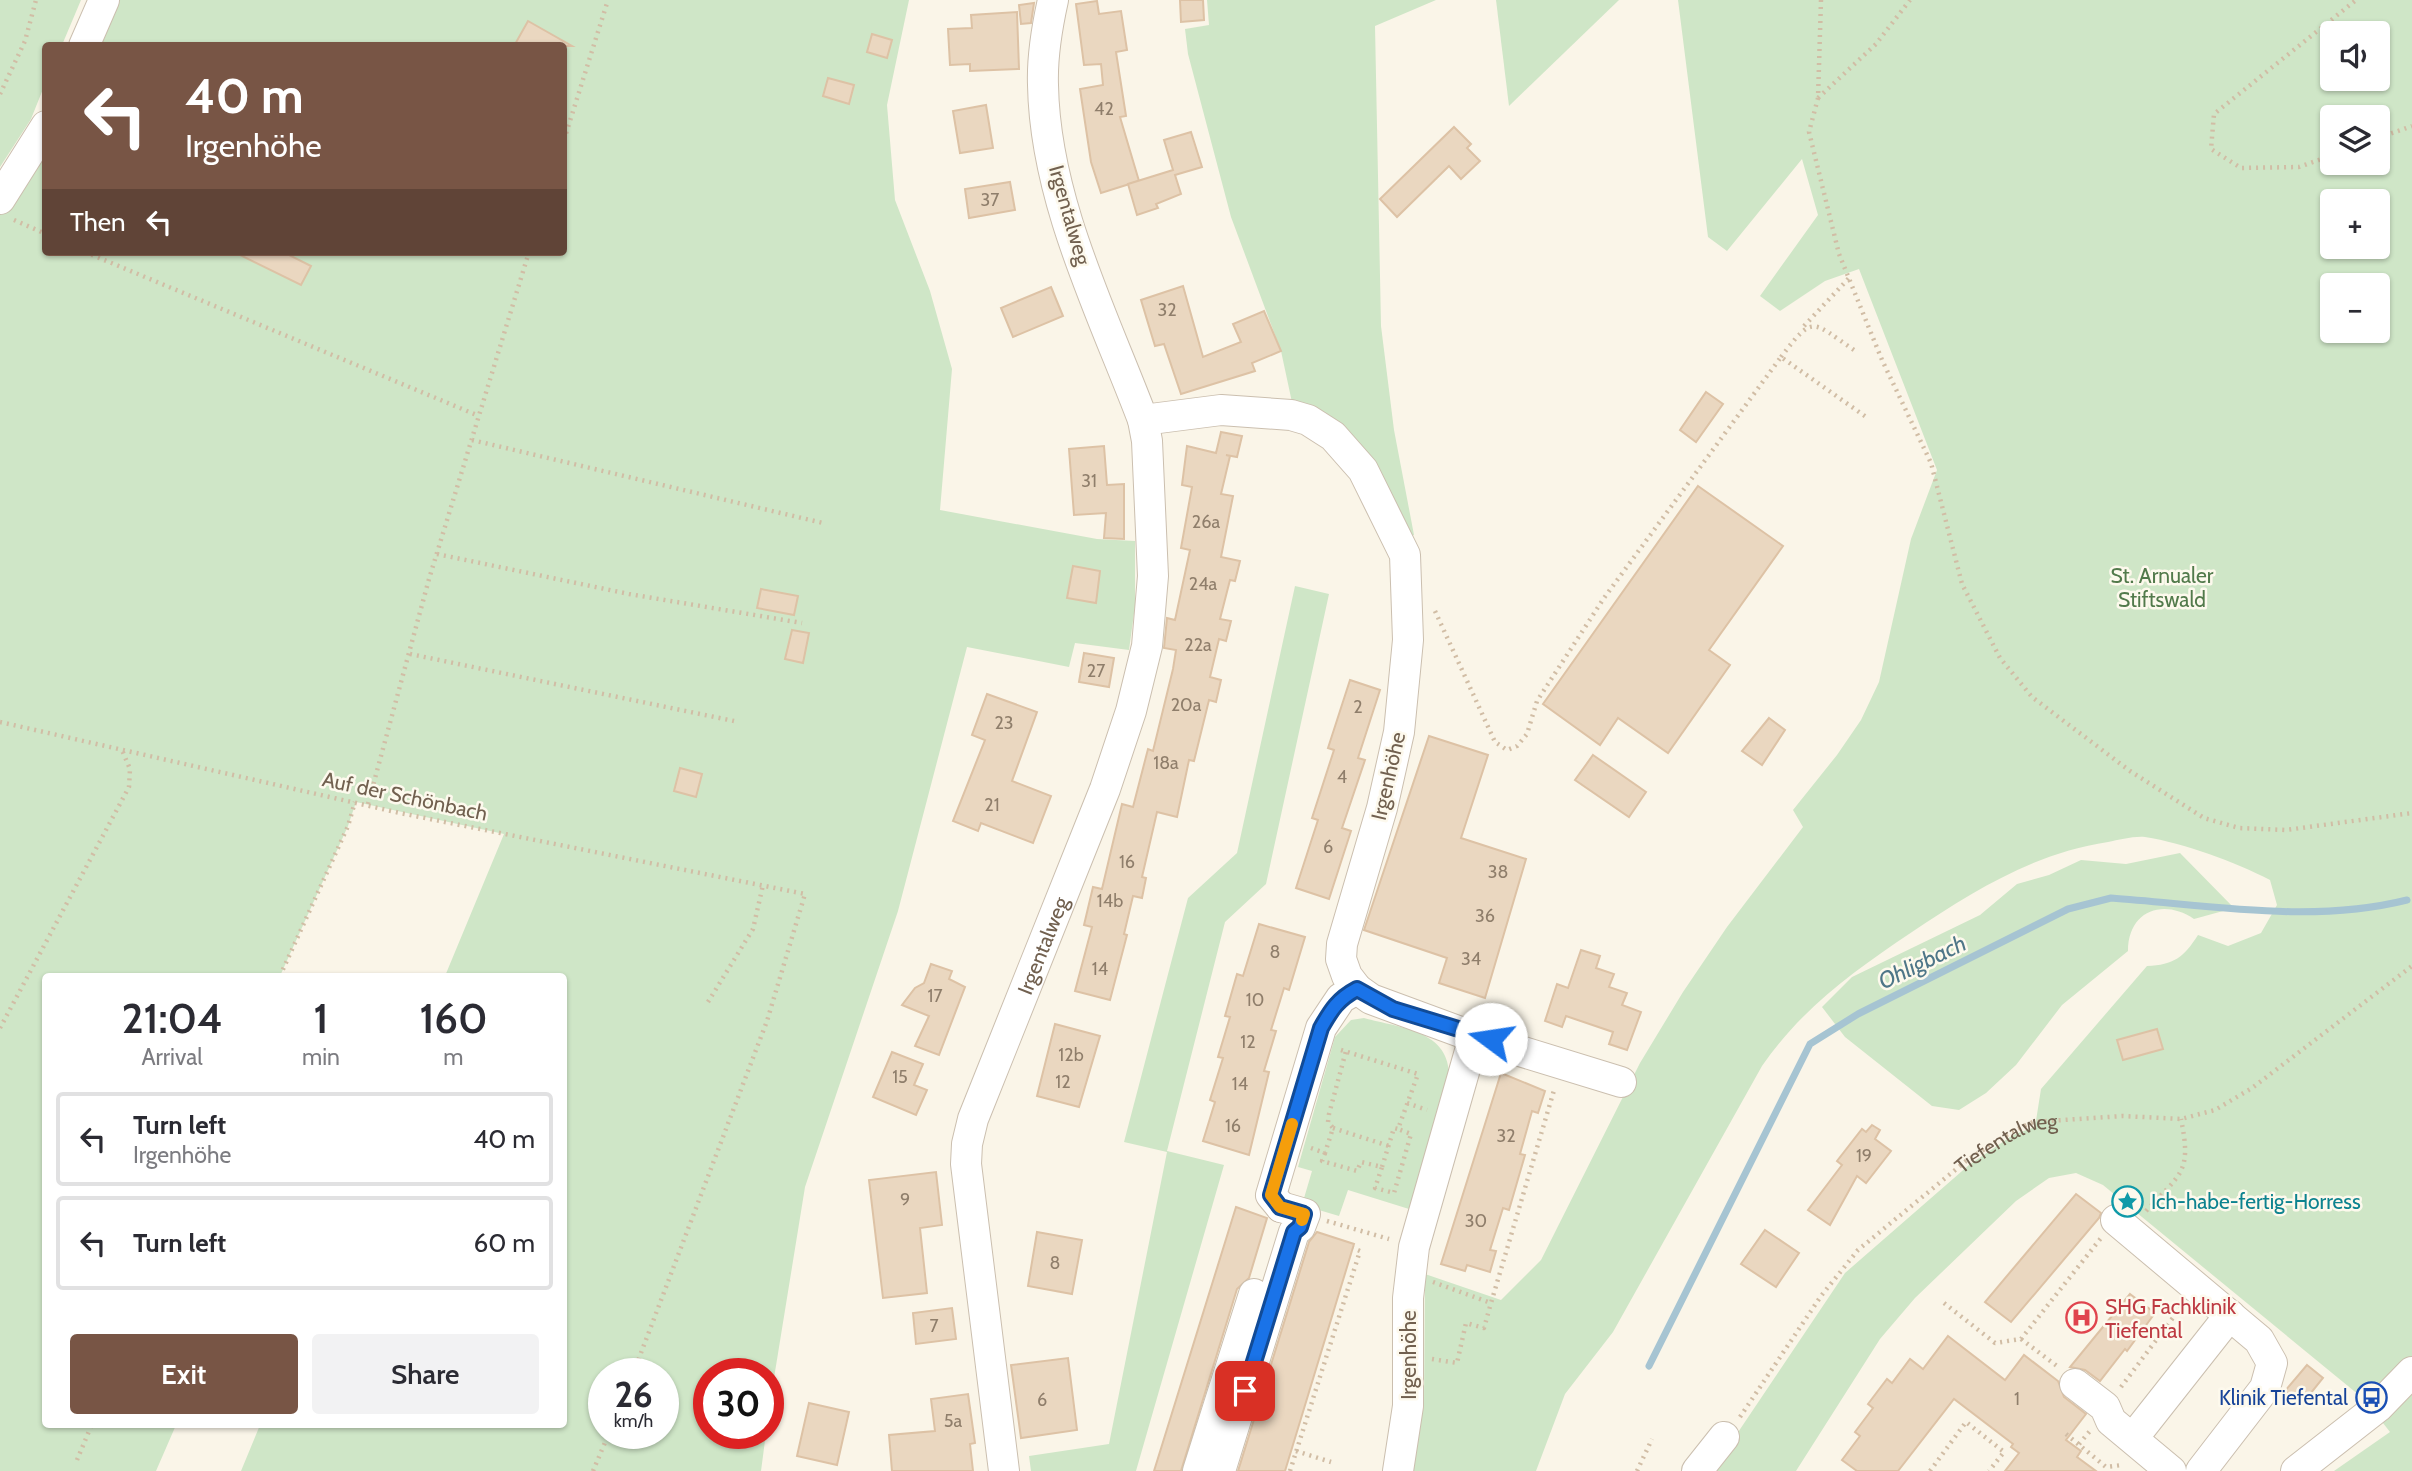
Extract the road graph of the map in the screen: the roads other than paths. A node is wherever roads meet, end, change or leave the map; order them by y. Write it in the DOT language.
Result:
graph roads {
  1 [pos="104,0"];
  2 [pos="1053,0"];
  3 [pos="86,42"];
  4 [pos="42,134"];
  5 [pos="6,209"];
  6 [pos="1143,420"];
  7 [pos="1357,989"];
  8 [pos="1474,1037"];
  9 [pos="1620,1082"];
  10 [pos="1292,1210"];
  11 [pos="2122,1225"];
  12 [pos="2230,1315"];
  13 [pos="2412,1372"];
  14 [pos="2065,1374"];
  15 [pos="1724,1437"];
  16 [pos="2133,1438"];
  17 [pos="1004,1471"];
  18 [pos="1198,1471"];
  19 [pos="1220,1471"];
  20 [pos="1398,1471"];
  21 [pos="1698,1471"];
  22 [pos="2171,1471"];
  23 [pos="2201,1471"];
  24 [pos="2296,1471"];
  1 -- 3 [label="street"];
  2 -- 6 [label="street, Irgentalweg"];
  4 -- 5 [label="street"];
  6 -- 7 [label="street, Irgenhöhe"];
  6 -- 17 [label="street, Irgentalweg"];
  7 -- 8 [label="street"];
  7 -- 10 [label="street"];
  8 -- 9 [label="street"];
  8 -- 20 [label="street, Irgenhöhe"];
  10 -- 18 [label="street"];
  10 -- 19 [label="street"];
  11 -- 12 [label="street"];
  12 -- 16 [label="street"];
  12 -- 23 [label="street"];
  13 -- 24 [label="street"];
  14 -- 16 [label="street"];
  15 -- 21 [label="street"];
  16 -- 22 [label="street"];
}
